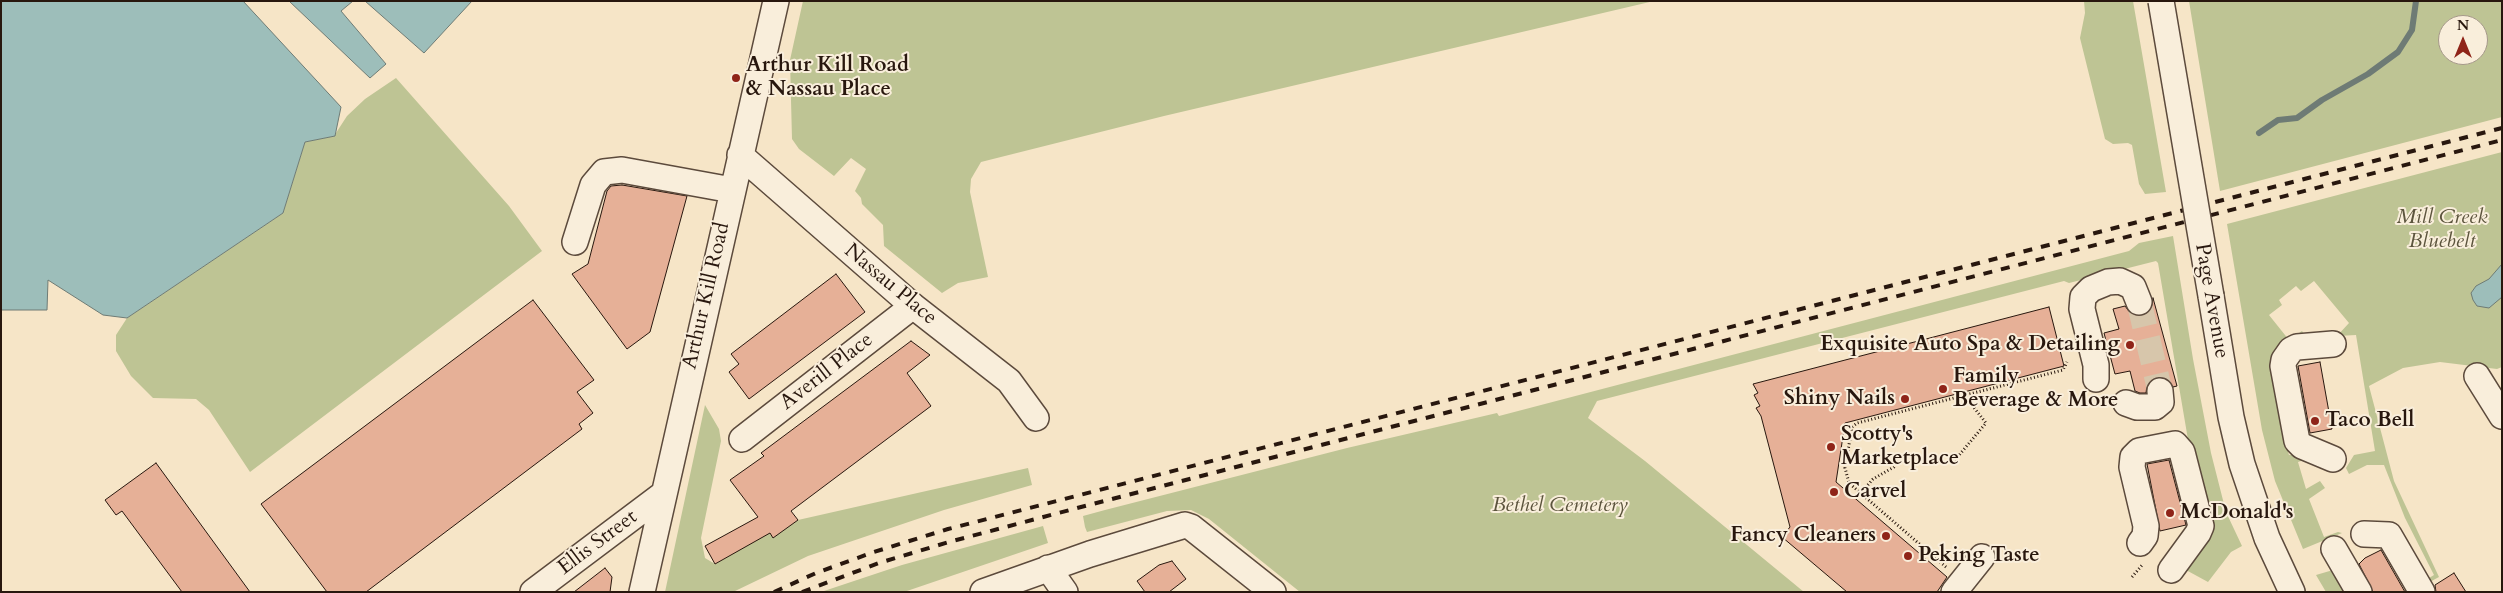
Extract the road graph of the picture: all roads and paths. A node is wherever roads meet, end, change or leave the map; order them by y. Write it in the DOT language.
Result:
graph roads {
  1 [pos="776,1"];
  2 [pos="2161,1"];
  3 [pos="740,155"];
  4 [pos="732,190"];
  5 [pos="575,242"];
  6 [pos="2138,296"];
  7 [pos="912,306"];
  8 [pos="2332,344"];
  9 [pos="2067,362"];
  10 [pos="2477,376"];
  11 [pos="2096,379"];
  12 [pos="2160,391"];
  13 [pos="1964,395"];
  14 [pos="2126,403"];
  15 [pos="2502,416"];
  16 [pos="1036,418"];
  17 [pos="742,439"];
  18 [pos="1906,453"];
  19 [pos="2333,459"];
  20 [pos="1955,460"];
  21 [pos="1861,493"];
  22 [pos="662,495"];
  23 [pos="2364,534"];
  24 [pos="2334,549"];
  25 [pos="2142,553"];
  26 [pos="1982,557"];
  27 [pos="1048,568"];
  28 [pos="2171,570"];
  29 [pos="2132,577"];
  30 [pos="1951,581"];
  31 [pos="533,592"];
  32 [pos="642,592"];
  33 [pos="983,592"];
  34 [pos="1065,592"];
  35 [pos="1273,592"];
  36 [pos="2292,592"];
  37 [pos="2359,592"];
  38 [pos="2422,592"];
  1 -- 3 [label="street, Arthur Kill Road"];
  2 -- 36 [label="street, Page Avenue, bridge"];
  3 -- 4 [label="street, Arthur Kill Road"];
  3 -- 7 [label="street, Nassau Place"];
  4 -- 5 [label="street"];
  4 -- 22 [label="street, Arthur Kill Road"];
  6 -- 11 [label="street"];
  7 -- 16 [label="street, Nassau Place"];
  7 -- 17 [label="street, Averill Place"];
  8 -- 19 [label="street"];
  9 -- 13 [label="path"];
  10 -- 15 [label="street"];
  12 -- 14 [label="street"];
  13 -- 20 [label="path"];
  13 -- 21 [label="path"];
  18 -- 21 [label="path"];
  21 -- 30 [label="path"];
  22 -- 31 [label="street, Ellis Street"];
  22 -- 32 [label="street, Arthur Kill Road"];
  23 -- 38 [label="street"];
  24 -- 37 [label="street"];
  25 -- 28 [label="street"];
  25 -- 29 [label="path"];
  26 -- 30 [label="street"];
  27 -- 33 [label="street"];
  27 -- 34 [label="street"];
  27 -- 35 [label="street"];
}
